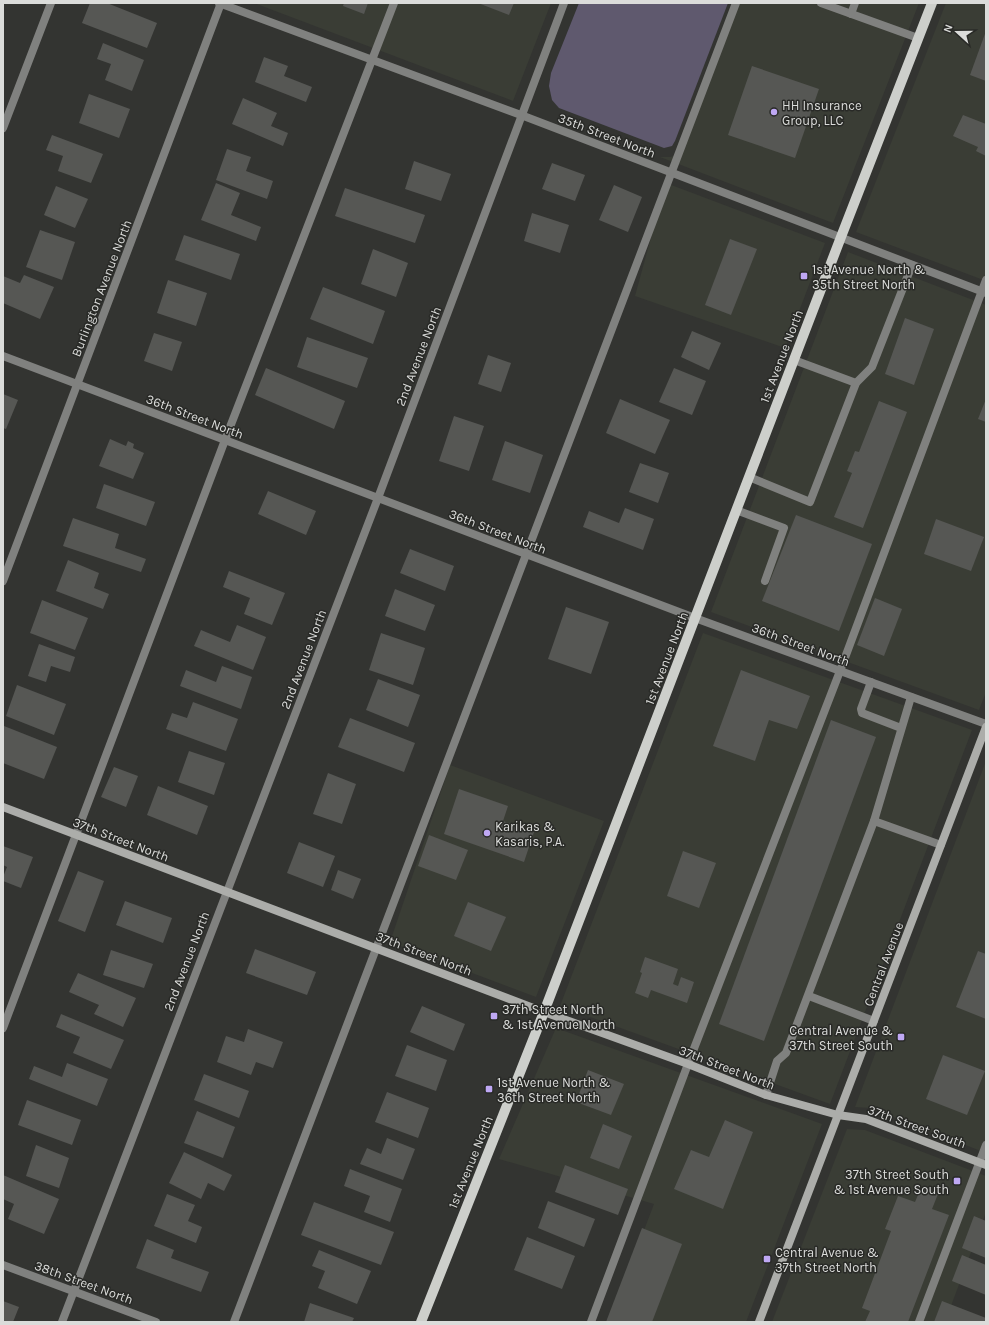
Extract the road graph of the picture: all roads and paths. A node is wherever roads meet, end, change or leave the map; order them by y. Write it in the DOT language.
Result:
graph roads {
  1 [pos="51,3"];
  2 [pos="220,3"];
  3 [pos="394,3"];
  4 [pos="564,3"];
  5 [pos="736,3"];
  6 [pos="821,3"];
  7 [pos="855,3"];
  8 [pos="932,3"];
  9 [pos="851,14"];
  10 [pos="918,38"];
  11 [pos="372,60"];
  12 [pos="521,115"];
  13 [pos="3,128"];
  14 [pos="671,173"];
  15 [pos="841,237"];
  16 [pos="912,265"];
  17 [pos="986,280"];
  18 [pos="984,292"];
  19 [pos="3,356"];
  20 [pos="794,360"];
  21 [pos="856,383"];
  22 [pos="77,384"];
  23 [pos="225,440"];
  24 [pos="749,477"];
  25 [pos="378,498"];
  26 [pos="736,510"];
  27 [pos="527,554"];
  28 [pos="3,581"];
  29 [pos="765,581"];
  30 [pos="695,618"];
  31 [pos="840,671"];
  32 [pos="871,682"];
  33 [pos="911,696"];
  34 [pos="986,724"];
  35 [pos="986,727"];
  36 [pos="901,728"];
  37 [pos="3,807"];
  38 [pos="874,821"];
  39 [pos="76,835"];
  40 [pos="941,845"];
  41 [pos="226,891"];
  42 [pos="376,948"];
  43 [pos="809,996"];
  44 [pos="544,1012"];
  45 [pos="874,1021"];
  46 [pos="3,1028"];
  47 [pos="688,1064"];
  48 [pos="766,1095"];
  49 [pos="838,1115"];
  50 [pos="986,1145"];
  51 [pos="983,1163"];
  52 [pos="3,1265"];
  53 [pos="74,1291"];
  54 [pos="62,1322"];
  55 [pos="156,1322"];
  56 [pos="234,1322"];
  57 [pos="421,1322"];
  58 [pos="591,1322"];
  59 [pos="759,1322"];
  60 [pos="919,1322"];
  1 -- 13 [label="street"];
  2 -- 11 [label="street, 35th Street North"];
  2 -- 22 [label="street, Burlington Avenue North"];
  3 -- 11 [label="street"];
  4 -- 12 [label="street, 2nd Avenue North"];
  5 -- 14 [label="street"];
  6 -- 9 [label="street"];
  7 -- 9 [label="street"];
  8 -- 10 [label="main road, 1st Avenue North"];
  9 -- 10 [label="street"];
  10 -- 15 [label="main road, 1st Avenue North"];
  11 -- 12 [label="street, 35th Street North"];
  11 -- 23 [label="street"];
  12 -- 14 [label="street, 35th Street North"];
  12 -- 25 [label="street, 2nd Avenue North"];
  14 -- 15 [label="street, 35th Street North"];
  14 -- 27 [label="street"];
  15 -- 16 [label="street, 35th Street North"];
  15 -- 20 [label="main road, 1st Avenue North"];
  16 -- 18 [label="street, 35th Street North"];
  16 -- 21 [label="street"];
  17 -- 18 [label="street"];
  18 -- 31 [label="street"];
  19 -- 22 [label="street, 36th Street North"];
  20 -- 21 [label="street"];
  20 -- 24 [label="main road, 1st Avenue North"];
  21 -- 24 [label="street"];
  22 -- 23 [label="street, 36th Street North"];
  22 -- 28 [label="street, Burlington Avenue North"];
  23 -- 25 [label="street, 36th Street North"];
  23 -- 39 [label="street"];
  24 -- 26 [label="main road, 1st Avenue North"];
  25 -- 27 [label="street, 36th Street North"];
  25 -- 41 [label="street, 2nd Avenue North"];
  26 -- 29 [label="street"];
  26 -- 30 [label="main road, 1st Avenue North"];
  27 -- 30 [label="street, 36th Street North"];
  27 -- 42 [label="street"];
  30 -- 31 [label="street, 36th Street North"];
  30 -- 44 [label="main road, 1st Avenue North"];
  31 -- 32 [label="street, 36th Street North"];
  31 -- 47 [label="street"];
  32 -- 33 [label="street, 36th Street North"];
  32 -- 36 [label="street"];
  33 -- 34 [label="street, 36th Street North"];
  33 -- 36 [label="street"];
  35 -- 40 [label="street, Central Avenue"];
  36 -- 38 [label="street"];
  37 -- 39 [label="street, 37th Street North"];
  38 -- 40 [label="street"];
  38 -- 43 [label="street"];
  39 -- 41 [label="street, 37th Street North"];
  39 -- 46 [label="street"];
  40 -- 45 [label="street, Central Avenue"];
  41 -- 42 [label="street, 37th Street North"];
  41 -- 53 [label="street, 2nd Avenue North"];
  42 -- 44 [label="street, 37th Street North"];
  42 -- 56 [label="street"];
  43 -- 45 [label="street"];
  43 -- 48 [label="street"];
  44 -- 47 [label="street, 37th Street North"];
  44 -- 57 [label="main road, 1st Avenue North"];
  45 -- 49 [label="street, Central Avenue"];
  47 -- 48 [label="street, 37th Street North"];
  47 -- 58 [label="street"];
  48 -- 49 [label="street, 37th Street North"];
  49 -- 51 [label="street, 37th Street South"];
  49 -- 59 [label="street, Central Avenue"];
  50 -- 51 [label="street"];
  51 -- 60 [label="street"];
  52 -- 53 [label="street, 38th Street North"];
  53 -- 54 [label="street, 2nd Avenue North"];
  53 -- 55 [label="street, 38th Street North"];
}
